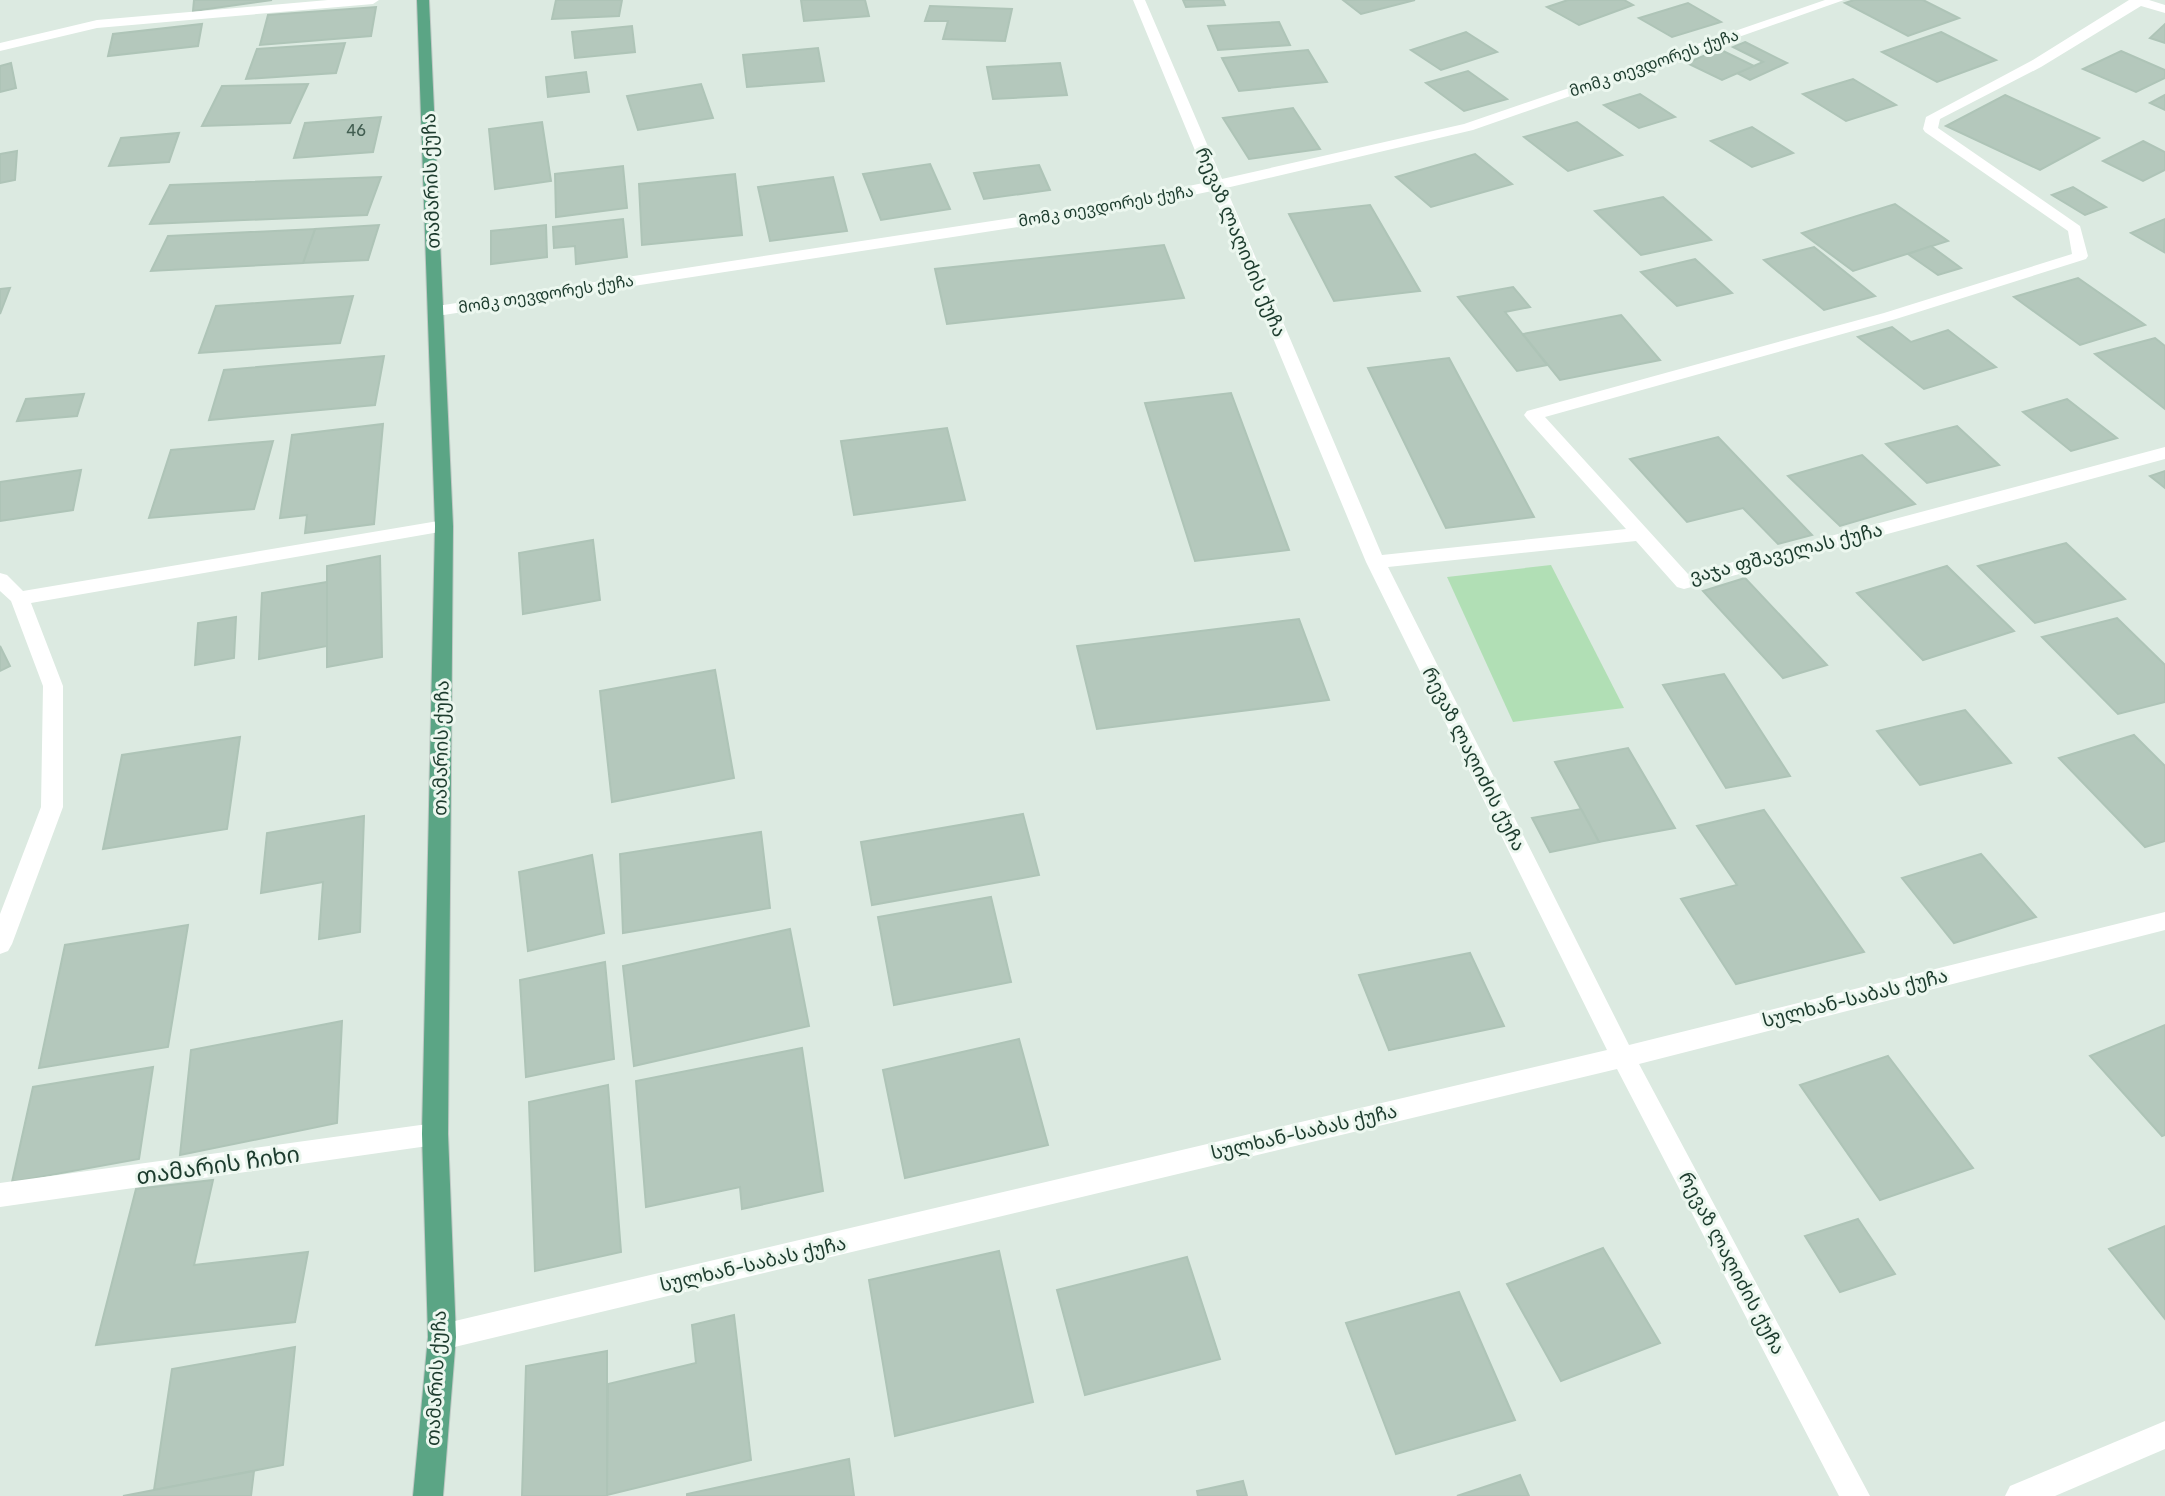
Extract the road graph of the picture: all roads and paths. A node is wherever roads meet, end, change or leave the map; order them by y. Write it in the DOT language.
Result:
graph roads {
  1 [pos="373,0"];
  2 [pos="424,0"];
  3 [pos="1139,0"];
  4 [pos="1838,0"];
  5 [pos="2138,1"];
  6 [pos="2165,9"];
  7 [pos="0,47"];
  8 [pos="1217,185"];
  9 [pos="437,311"];
  10 [pos="2165,453"];
  11 [pos="444,526"];
  12 [pos="1642,534"];
  13 [pos="1376,562"];
  14 [pos="0,580"];
  15 [pos="19,598"];
  16 [pos="2165,921"];
  17 [pos="0,944"];
  18 [pos="1623,1057"];
  19 [pos="435,1135"];
  20 [pos="0,1195"];
  21 [pos="442,1337"];
  22 [pos="2165,1436"];
  23 [pos="428,1496"];
  24 [pos="1855,1496"];
  25 [pos="2020,1496"];
  1 -- 7 [label="street"];
  2 -- 9 [label="main road, თამარის ქუჩა"];
  3 -- 8 [label="street, რევაზ ლაღიძის ქუჩა"];
  4 -- 8 [label="street, მომკ თევდორეს ქუჩა"];
  5 -- 6 [label="street"];
  5 -- 12 [label="street"];
  8 -- 9 [label="street, მომკ თევდორეს ქუჩა"];
  8 -- 13 [label="street, რევაზ ლაღიძის ქუჩა"];
  9 -- 11 [label="main road, თამარის ქუჩა"];
  10 -- 12 [label="street, ვაჯა ფშაველას ქუჩა"];
  11 -- 15 [label="street"];
  11 -- 19 [label="main road, თამარის ქუჩა"];
  12 -- 13 [label="street"];
  13 -- 18 [label="street, რევაზ ლაღიძის ქუჩა"];
  14 -- 15 [label="street"];
  15 -- 17 [label="street"];
  16 -- 18 [label="street, სულხან-საბას ქუჩა"];
  18 -- 21 [label="street, სულხან-საბას ქუჩა"];
  18 -- 24 [label="street, რევაზ ლაღიძის ქუჩა"];
  19 -- 20 [label="street, თამარის ჩიხი"];
  19 -- 21 [label="main road, თამარის ქუჩა"];
  21 -- 23 [label="main road, თამარის ქუჩა"];
  22 -- 25 [label="street"];
}
